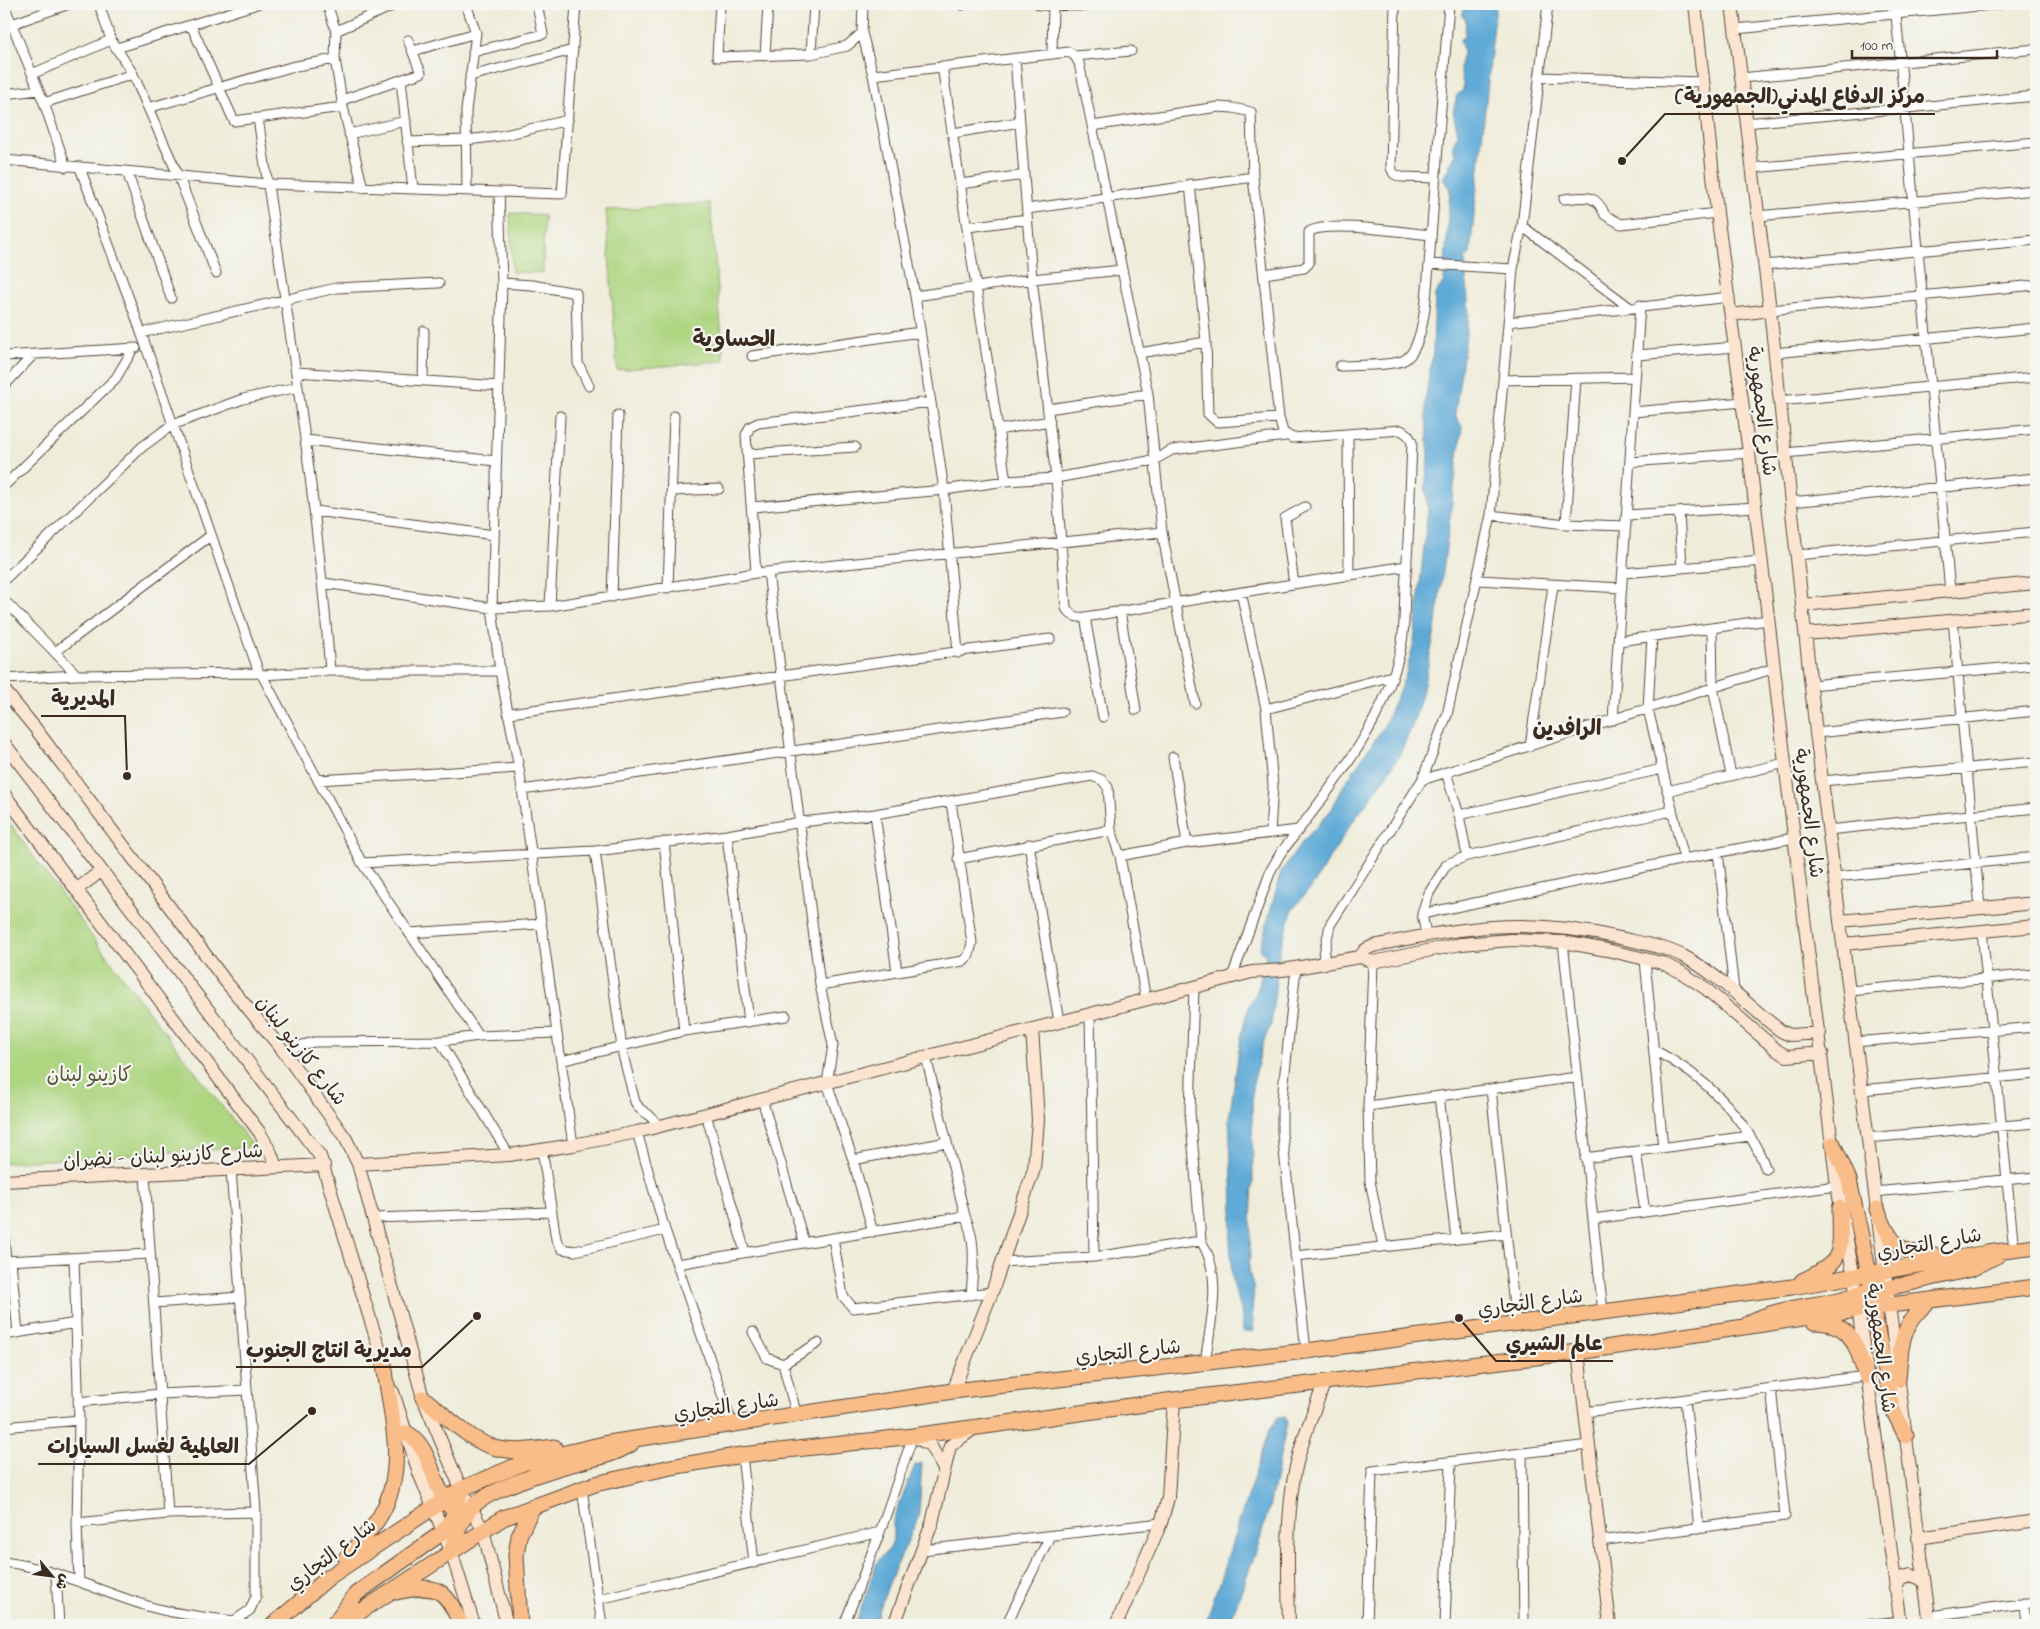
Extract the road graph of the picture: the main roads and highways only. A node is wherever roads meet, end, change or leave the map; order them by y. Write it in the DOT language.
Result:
graph roads {
  1 [pos="1695,4"];
  2 [pos="1732,4"];
  3 [pos="1770,310"];
  4 [pos="1732,315"];
  5 [pos="2036,583"];
  6 [pos="1803,605"];
  7 [pos="2036,613"];
  8 [pos="1806,634"];
  9 [pos="4,690"];
  10 [pos="4,744"];
  11 [pos="4,794"];
  12 [pos="101,871"];
  13 [pos="76,890"];
  14 [pos="2036,903"];
  15 [pos="1840,921"];
  16 [pos="2036,926"];
  17 [pos="1843,944"];
  18 [pos="1373,946"];
  19 [pos="1360,957"];
  20 [pos="1373,962"];
  21 [pos="1760,1012"];
  22 [pos="1750,1027"];
  23 [pos="1032,1029"];
  24 [pos="1820,1033"];
  25 [pos="1822,1054"];
  26 [pos="1833,1144"];
  27 [pos="358,1164"];
  28 [pos="324,1165"];
  29 [pos="276,1168"];
  30 [pos="4,1182"];
  31 [pos="1840,1208"];
  32 [pos="1877,1209"];
  33 [pos="2036,1247"];
  34 [pos="2010,1250"];
  35 [pos="1976,1255"];
  36 [pos="1886,1270"];
  37 [pos="2036,1287"];
  38 [pos="1787,1288"];
  39 [pos="1868,1292"];
  40 [pos="1930,1300"];
  41 [pos="1890,1305"];
  42 [pos="1777,1322"];
  43 [pos="1737,1330"];
  44 [pos="1578,1352"];
  45 [pos="384,1365"];
  46 [pos="1866,1376"];
  47 [pos="1898,1380"];
  48 [pos="1326,1381"];
  49 [pos="953,1391"];
  50 [pos="423,1398"];
  51 [pos="1174,1400"];
  52 [pos="977,1426"];
  53 [pos="407,1433"];
  54 [pos="913,1436"];
  55 [pos="1906,1436"];
  56 [pos="640,1437"];
  57 [pos="608,1444"];
  58 [pos="944,1469"];
  59 [pos="461,1489"];
  60 [pos="438,1503"];
  61 [pos="533,1506"];
  62 [pos="472,1507"];
  63 [pos="459,1516"];
  64 [pos="2036,1521"];
  65 [pos="482,1530"];
  66 [pos="443,1532"];
  67 [pos="1918,1538"];
  68 [pos="451,1550"];
  69 [pos="329,1577"];
  70 [pos="1924,1583"];
  71 [pos="1895,1588"];
  72 [pos="387,1594"];
  73 [pos="1930,1621"];
  74 [pos="1900,1623"];
  75 [pos="273,1625"];
  76 [pos="333,1625"];
  77 [pos="340,1625"];
  78 [pos="461,1625"];
  79 [pos="474,1625"];
  80 [pos="507,1625"];
  81 [pos="520,1625"];
  82 [pos="894,1625"];
  83 [pos="1116,1625"];
  84 [pos="1289,1625"];
  85 [pos="1610,1625"];
  1 -- 4 [label="main road, شارع الجمهورية"];
  2 -- 3 [label="main road, شارع الجمهورية"];
  3 -- 4 [label="main road"];
  3 -- 6 [label="main road, شارع الجمهورية"];
  4 -- 24 [label="main road, شارع الجمهورية"];
  5 -- 6 [label="main road"];
  6 -- 8 [label="main road, شارع الجمهورية"];
  7 -- 8 [label="main road"];
  8 -- 15 [label="main road, شارع الجمهورية"];
  9 -- 27 [label="main road, شارع كازينو لبنان"];
  10 -- 12 [label="main road"];
  11 -- 13 [label="main road"];
  12 -- 13 [label="main road"];
  12 -- 28 [label="main road"];
  13 -- 29 [label="main road"];
  14 -- 15 [label="main road"];
  15 -- 17 [label="main road, شارع الجمهورية"];
  16 -- 17 [label="main road"];
  17 -- 32 [label="main road, شارع الجمهورية"];
  18 -- 19 [label="main road"];
  18 -- 20 [label="main road"];
  18 -- 21 [label="main road"];
  19 -- 20 [label="main road"];
  19 -- 23 [label="main road"];
  20 -- 22 [label="main road"];
  21 -- 22 [label="main road"];
  21 -- 24 [label="main road"];
  22 -- 25 [label="main road"];
  23 -- 27 [label="main road"];
  23 -- 49 [label="main road"];
  24 -- 25 [label="main road, شارع الجمهورية"];
  25 -- 26 [label="main road, شارع الجمهورية"];
  26 -- 31 [label="main road, شارع الجمهورية"];
  26 -- 39 [label="main road"];
  27 -- 50 [label="main road, شارع كازينو لبنان"];
  28 -- 29 [label="main road, شارع كازينو لبنان - نضران"];
  28 -- 45 [label="main road"];
  29 -- 30 [label="main road, شارع كازينو لبنان - نضران"];
  31 -- 38 [label="main road"];
  31 -- 39 [label="main road, شارع الجمهورية"];
  32 -- 35 [label="main road"];
  32 -- 36 [label="main road, شارع الجمهورية"];
  33 -- 34 [label="main road, شارع التجاري"];
  34 -- 35 [label="main road, شارع التجاري"];
  34 -- 39 [label="main road"];
  35 -- 36 [label="main road, شارع التجاري"];
  36 -- 39 [label="main road"];
  37 -- 40 [label="main road, شارع التجاري"];
  38 -- 39 [label="main road, شارع التجاري"];
  38 -- 49 [label="main road, شارع التجاري"];
  39 -- 41 [label="main road, شارع التجاري"];
  39 -- 42 [label="main road, شارع التجاري"];
  39 -- 43 [label="main road"];
  39 -- 46 [label="main road, شارع الجمهورية"];
  39 -- 55 [label="main road"];
  40 -- 41 [label="main road, شارع التجاري"];
  40 -- 47 [label="main road"];
  41 -- 47 [label="main road, شارع الجمهورية"];
  42 -- 43 [label="main road, شارع التجاري"];
  42 -- 46 [label="main road"];
  43 -- 44 [label="main road, شارع التجاري"];
  44 -- 48 [label="main road, شارع التجاري"];
  44 -- 85 [label="main road"];
  45 -- 53 [label="main road"];
  45 -- 69 [label="main road"];
  46 -- 71 [label="main road, شارع الجمهورية"];
  47 -- 55 [label="main road, شارع الجمهورية"];
  48 -- 51 [label="main road, شارع التجاري"];
  48 -- 84 [label="main road"];
  49 -- 56 [label="main road, شارع التجاري"];
  50 -- 57 [label="main road"];
  50 -- 59 [label="main road, شارع كازينو لبنان"];
  51 -- 52 [label="main road, شارع التجاري"];
  51 -- 83 [label="main road"];
  52 -- 54 [label="main road, شارع التجاري"];
  52 -- 58 [label="main road"];
  53 -- 60 [label="main road"];
  54 -- 58 [label="main road"];
  54 -- 61 [label="main road, شارع التجاري"];
  55 -- 67 [label="main road, شارع الجمهورية"];
  56 -- 57 [label="main road, شارع التجاري"];
  56 -- 62 [label="main road"];
  57 -- 59 [label="main road, شارع التجاري"];
  58 -- 82 [label="main road"];
  59 -- 60 [label="main road, شارع التجاري"];
  59 -- 62 [label="main road, شارع كازينو لبنان"];
  59 -- 63 [label="main road"];
  60 -- 63 [label="main road"];
  60 -- 66 [label="main road"];
  60 -- 69 [label="main road, شارع التجاري"];
  61 -- 65 [label="main road, شارع التجاري"];
  61 -- 81 [label="main road"];
  62 -- 63 [label="main road"];
  62 -- 65 [label="main road, شارع كازينو لبنان"];
  63 -- 65 [label="main road"];
  63 -- 66 [label="main road"];
  63 -- 68 [label="main road"];
  64 -- 67 [label="main road"];
  65 -- 68 [label="main road, شارع التجاري"];
  65 -- 80 [label="main road, شارع كازينو لبنان"];
  66 -- 68 [label="main road"];
  66 -- 76 [label="main road"];
  67 -- 70 [label="main road, شارع الجمهورية"];
  68 -- 72 [label="main road"];
  68 -- 79 [label="main road"];
  69 -- 75 [label="main road, شارع التجاري"];
  70 -- 71 [label="main road"];
  70 -- 73 [label="main road, شارع الجمهورية"];
  71 -- 74 [label="main road, شارع الجمهورية"];
  72 -- 77 [label="main road"];
  72 -- 78 [label="main road"];
}
